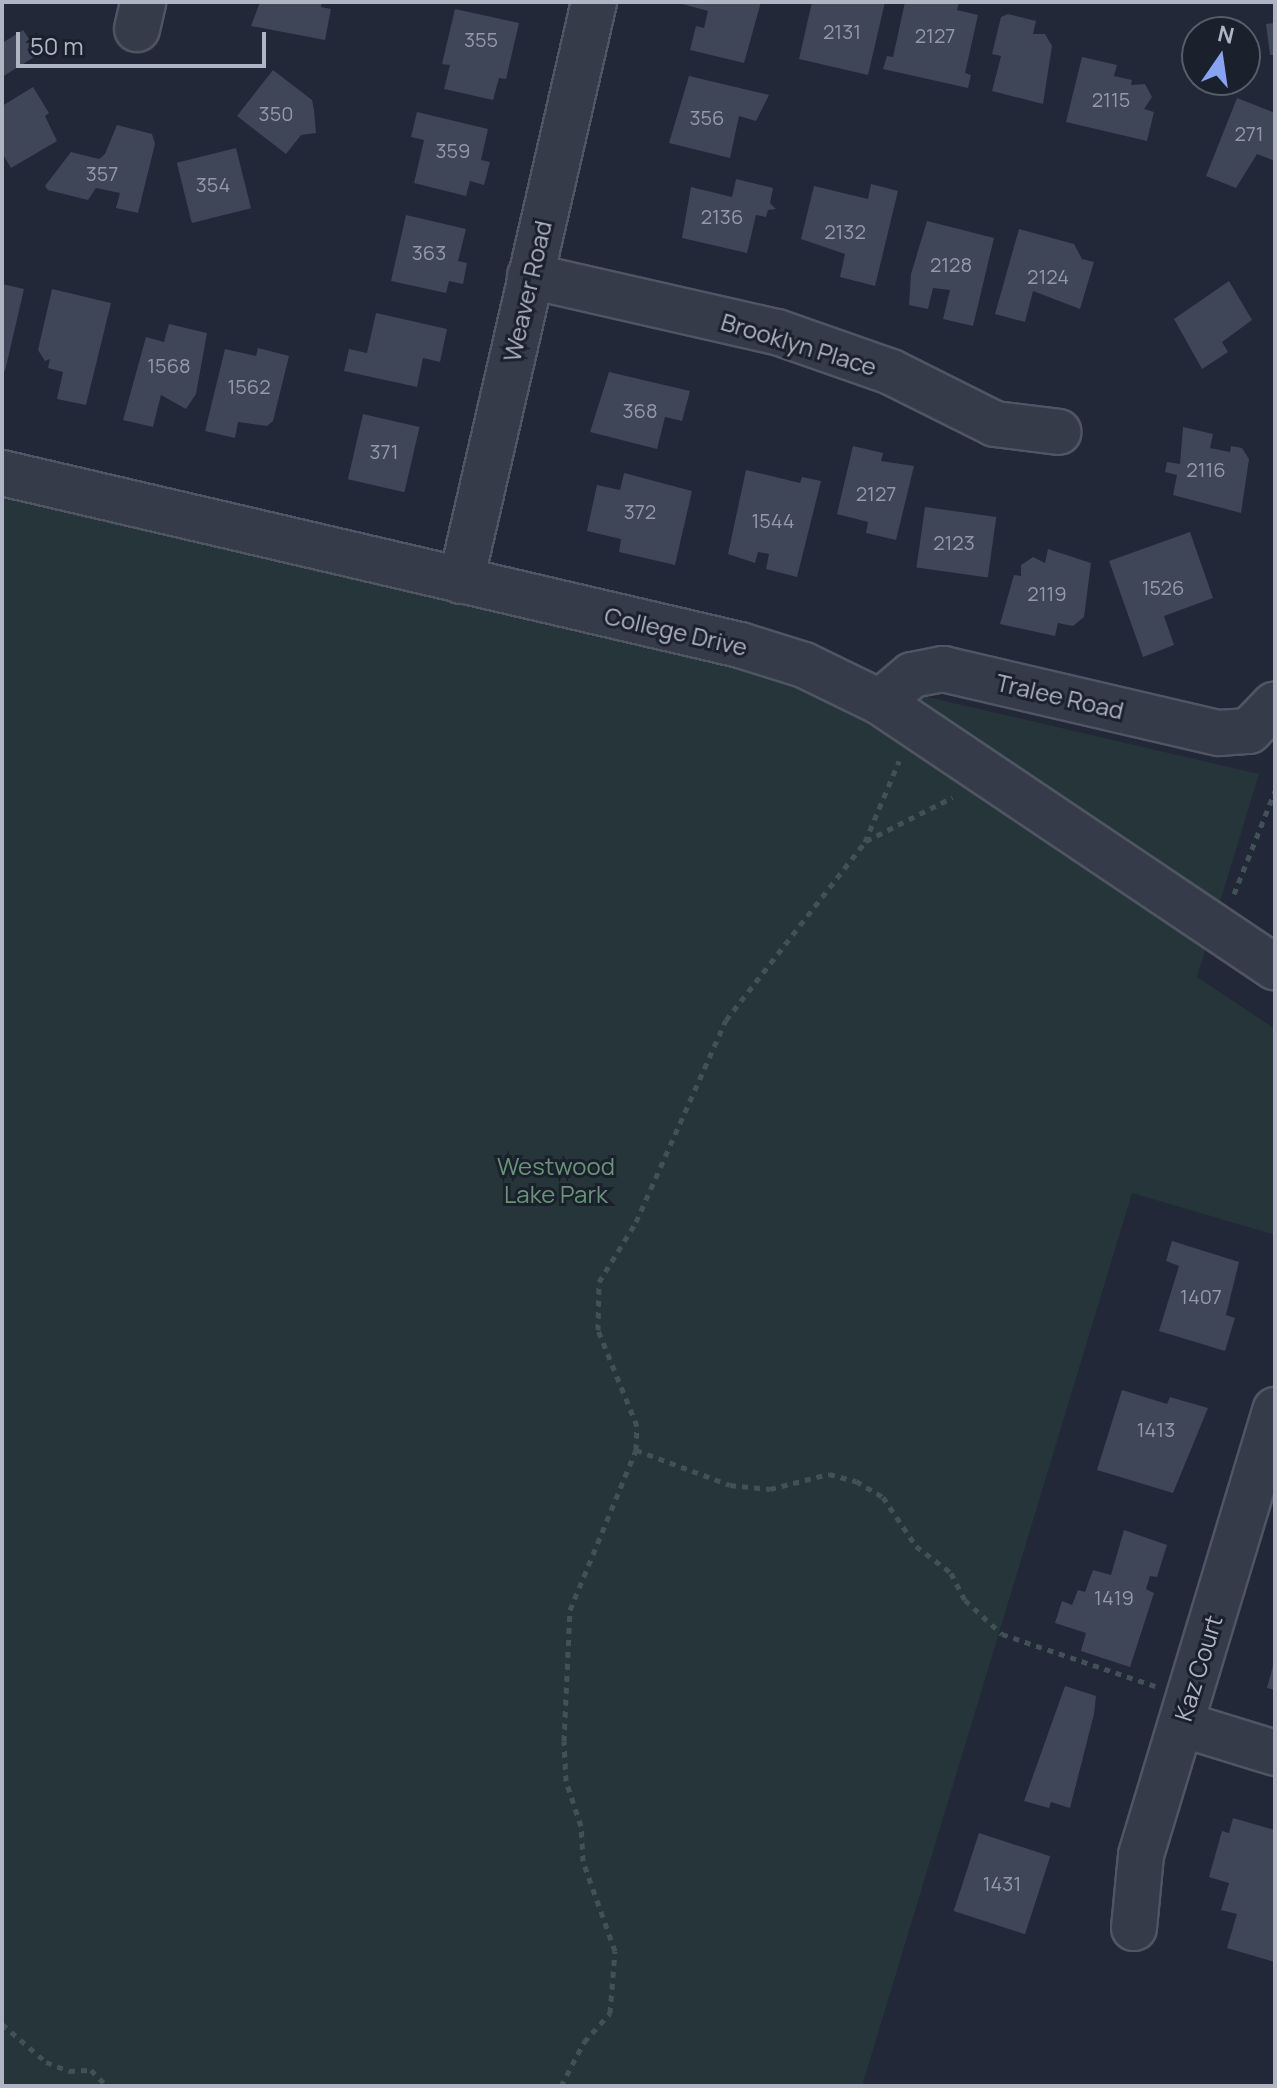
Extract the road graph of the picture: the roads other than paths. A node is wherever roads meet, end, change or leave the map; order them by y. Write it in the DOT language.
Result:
graph roads {
  1 [pos="594,2"];
  2 [pos="530,276"];
  3 [pos="1059,432"];
  4 [pos="2,473"];
  5 [pos="461,581"];
  6 [pos="897,713"];
  7 [pos="1262,717"];
  8 [pos="1275,967"];
  9 [pos="1275,1410"];
  10 [pos="1181,1724"];
  11 [pos="1275,1753"];
  12 [pos="1134,1928"];
  1 -- 2 [label="street, Weaver Road"];
  2 -- 3 [label="street, Brooklyn Place"];
  2 -- 5 [label="street, Weaver Road"];
  4 -- 5 [label="street, College Drive"];
  5 -- 6 [label="street, College Drive"];
  6 -- 7 [label="street, Tralee Road"];
  6 -- 8 [label="street, College Drive"];
  9 -- 10 [label="street, Kaz Court"];
  10 -- 11 [label="street"];
  10 -- 12 [label="street, Kaz Court"];
}
